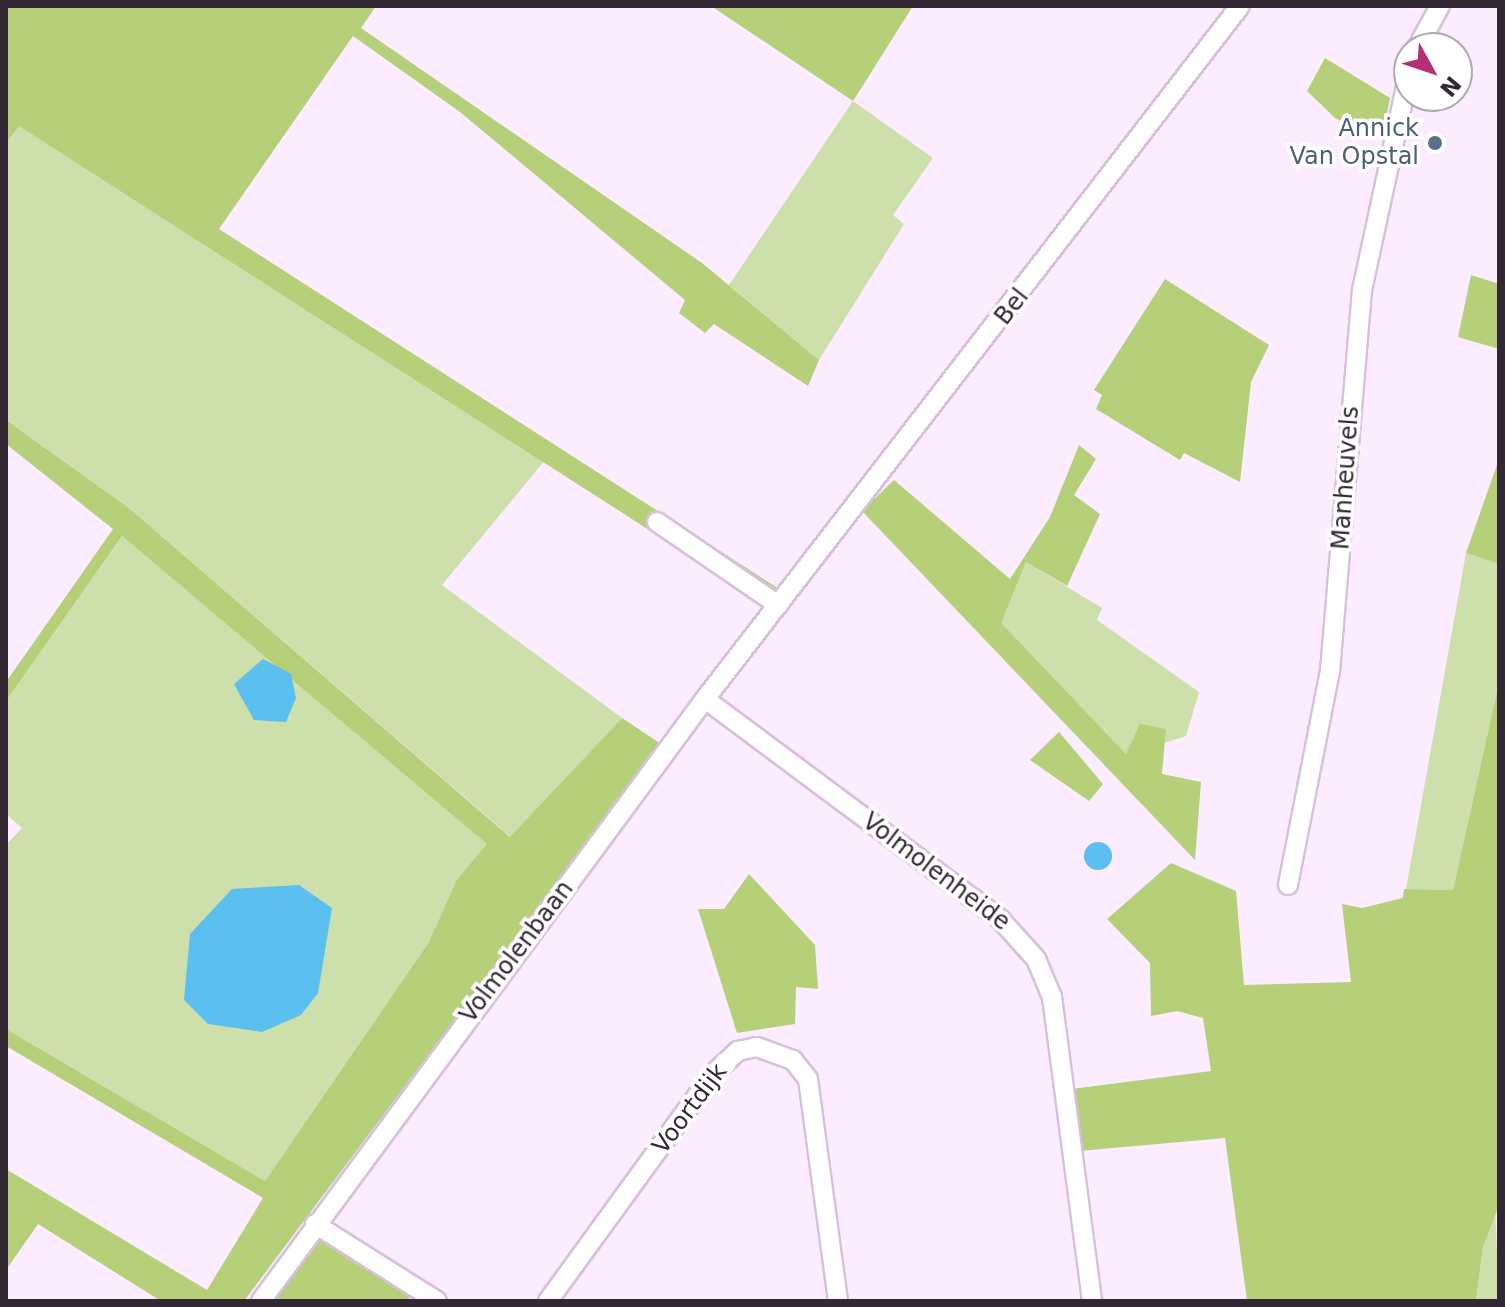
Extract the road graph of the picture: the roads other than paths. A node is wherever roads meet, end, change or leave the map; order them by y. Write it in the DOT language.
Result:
graph roads {
  1 [pos="1240,6"];
  2 [pos="1440,6"];
  3 [pos="1426,32"];
  4 [pos="1400,112"];
  5 [pos="657,522"];
  6 [pos="778,605"];
  7 [pos="705,699"];
  8 [pos="1288,885"];
  9 [pos="315,1224"];
  10 [pos="261,1301"];
  11 [pos="437,1301"];
  12 [pos="548,1301"];
  13 [pos="838,1301"];
  14 [pos="1092,1301"];
  1 -- 6 [label="street, Bel"];
  2 -- 3 [label="street"];
  4 -- 8 [label="street, Manheuvels"];
  5 -- 6 [label="street"];
  6 -- 7 [label="street, Volmolenbaan"];
  7 -- 9 [label="street, Volmolenbaan"];
  7 -- 14 [label="street, Volmolenheide"];
  9 -- 10 [label="street, Volmolenbaan"];
  9 -- 11 [label="street"];
  12 -- 13 [label="street, Voortdijk"];
}
